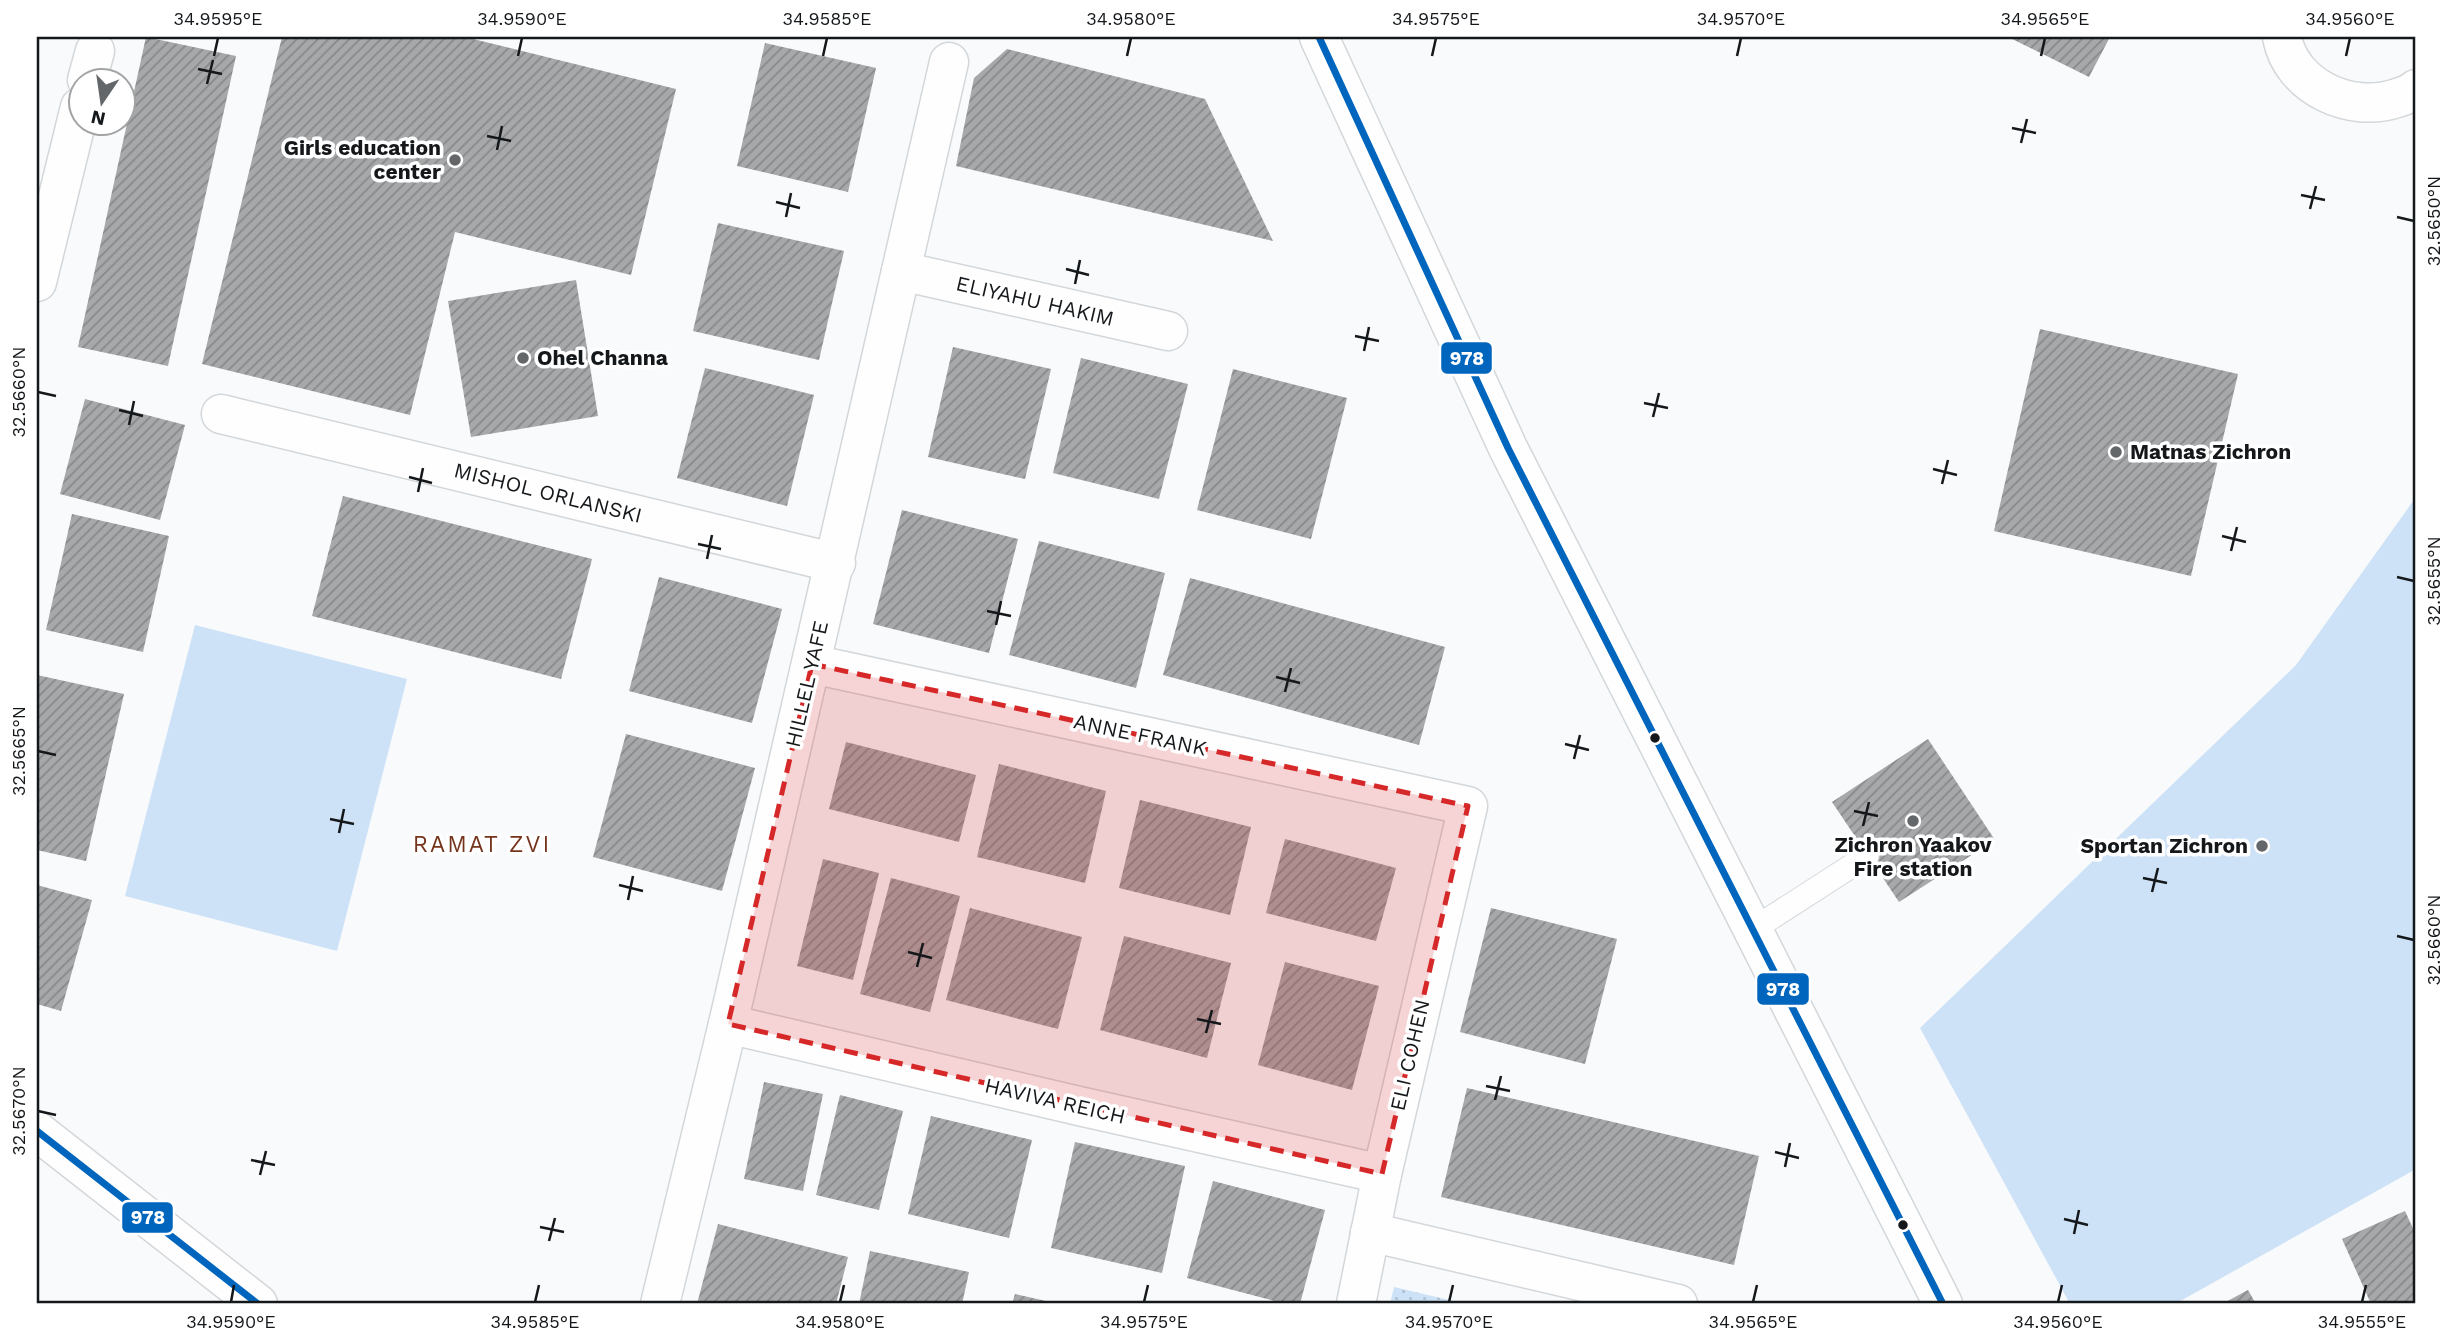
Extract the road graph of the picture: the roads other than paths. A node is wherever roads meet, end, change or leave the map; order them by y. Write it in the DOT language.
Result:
graph roads {
  1 [pos="1319,37"];
  2 [pos="2282,37"];
  3 [pos="949,62"];
  4 [pos="2416,89"];
  5 [pos="72,136"];
  6 [pos="39,261"];
  7 [pos="901,271"];
  8 [pos="1168,331"];
  9 [pos="220,414"];
  10 [pos="836,563"];
  11 [pos="811,664"];
  12 [pos="1468,806"];
  13 [pos="1867,856"];
  14 [pos="1752,930"];
  15 [pos="728,1024"];
  16 [pos="37,1131"];
  17 [pos="1382,1174"];
  18 [pos="1370,1232"];
  19 [pos="258,1304"];
  20 [pos="660,1304"];
  21 [pos="1356,1304"];
  22 [pos="1678,1304"];
  23 [pos="1943,1304"];
  1 -- 14 [label="street"];
  2 -- 4 [label="street"];
  3 -- 7 [label="street, HILLEL YAFE"];
  5 -- 6 [label="street"];
  7 -- 8 [label="street, ELIYAHU HAKIM"];
  7 -- 10 [label="street, HILLEL YAFE"];
  9 -- 10 [label="street, MISHOL ORLANSKI"];
  10 -- 11 [label="street, HILLEL YAFE"];
  11 -- 12 [label="street, ANNE FRANK"];
  11 -- 15 [label="street, HILLEL YAFE"];
  12 -- 17 [label="street, ELI COHEN"];
  13 -- 14 [label="lane"];
  14 -- 23 [label="street"];
  15 -- 17 [label="street, HAVIVA REICH"];
  15 -- 20 [label="street, HILLEL YAFE"];
  16 -- 19 [label="street"];
  17 -- 18 [label="street, ELI COHEN"];
  18 -- 21 [label="street, ELI COHEN"];
  18 -- 22 [label="street"];
}
